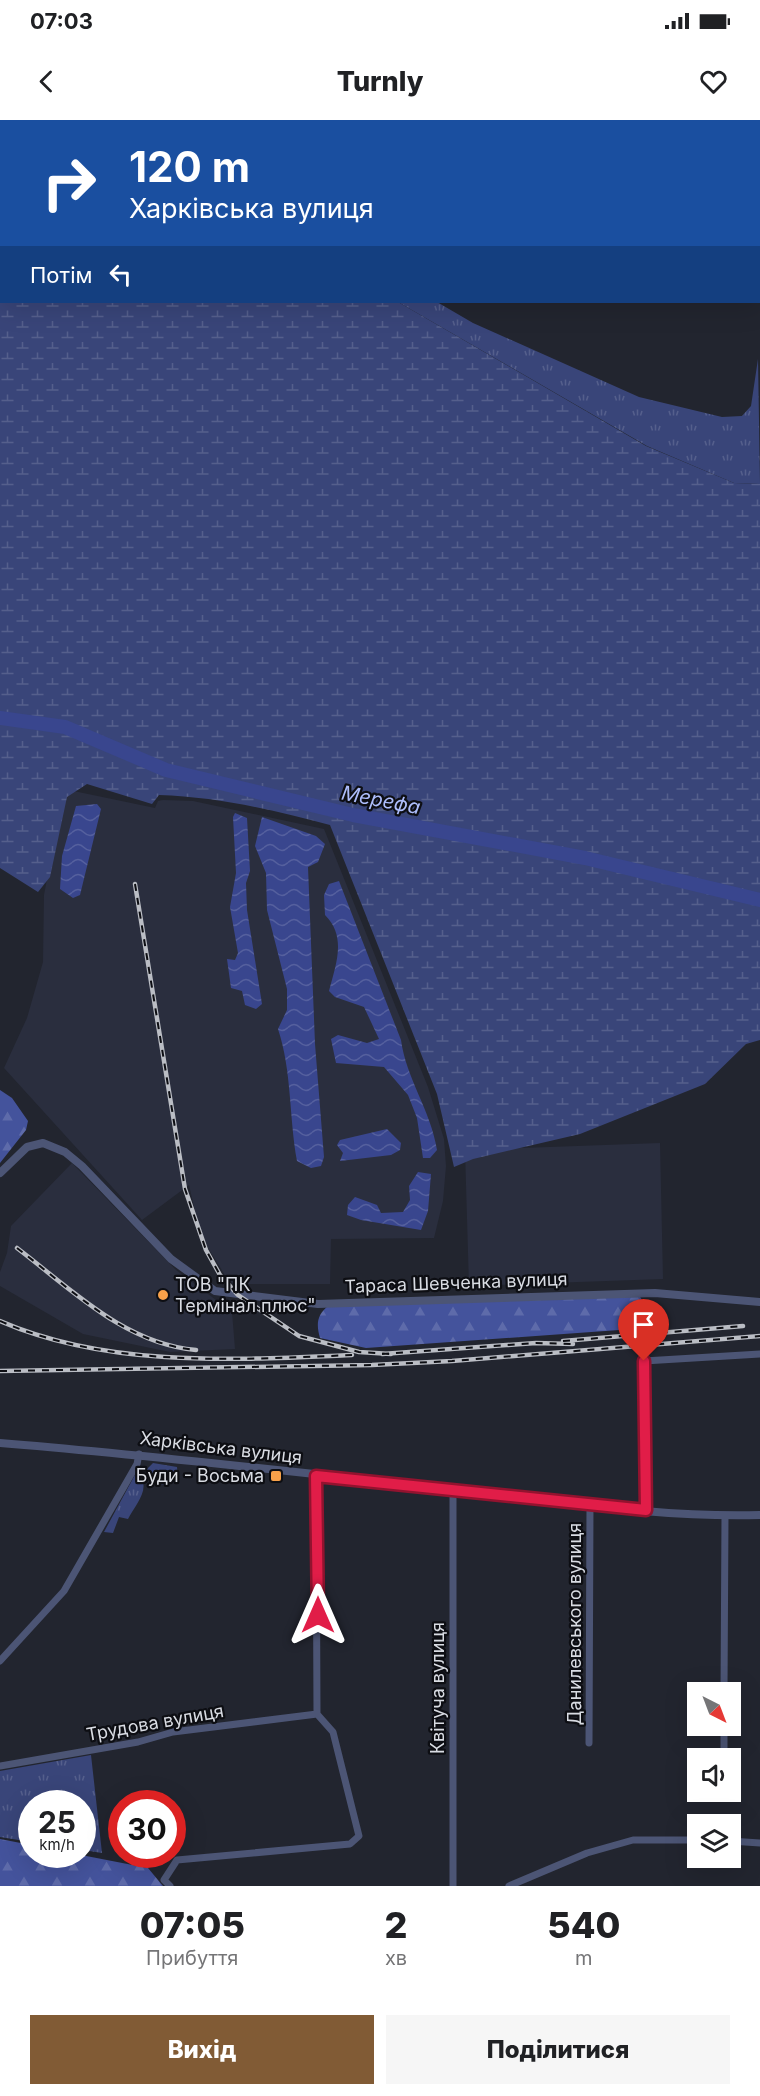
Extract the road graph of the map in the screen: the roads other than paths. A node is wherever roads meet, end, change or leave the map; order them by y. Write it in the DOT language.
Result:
graph roads {
  1 [pos="0,1173"];
  2 [pos="760,1302"];
  3 [pos="760,1354"];
  4 [pos="0,1443"];
  5 [pos="139,1454"];
  6 [pos="316,1476"];
  7 [pos="453,1489"];
  8 [pos="590,1505"];
  9 [pos="646,1510"];
  10 [pos="760,1515"];
  11 [pos="725,1516"];
  12 [pos="0,1661"];
  13 [pos="724,1682"];
  14 [pos="317,1714"];
  15 [pos="590,1743"];
  16 [pos="0,1766"];
  17 [pos="687,1840"];
  18 [pos="741,1842"];
  19 [pos="760,1843"];
  20 [pos="170,1886"];
  21 [pos="453,1886"];
  22 [pos="509,1886"];
  1 -- 2 [label="street, Тараса Шевченка вулиця"];
  3 -- 9 [label="street"];
  4 -- 5 [label="street, Харківська вулиця"];
  5 -- 6 [label="street, Харківська вулиця"];
  5 -- 12 [label="street"];
  6 -- 7 [label="street, Харківська вулиця"];
  6 -- 14 [label="street"];
  7 -- 8 [label="street, Харківська вулиця"];
  7 -- 21 [label="street, Квітуча вулиця"];
  8 -- 9 [label="street, Харківська вулиця"];
  8 -- 15 [label="street, Данилевського вулиця"];
  9 -- 11 [label="street, Харківська вулиця"];
  10 -- 11 [label="street, Харківська вулиця"];
  11 -- 13 [label="street"];
  14 -- 16 [label="street, Трудова вулиця"];
  14 -- 20 [label="street"];
  17 -- 22 [label="street"];
  18 -- 19 [label="street"];
}
